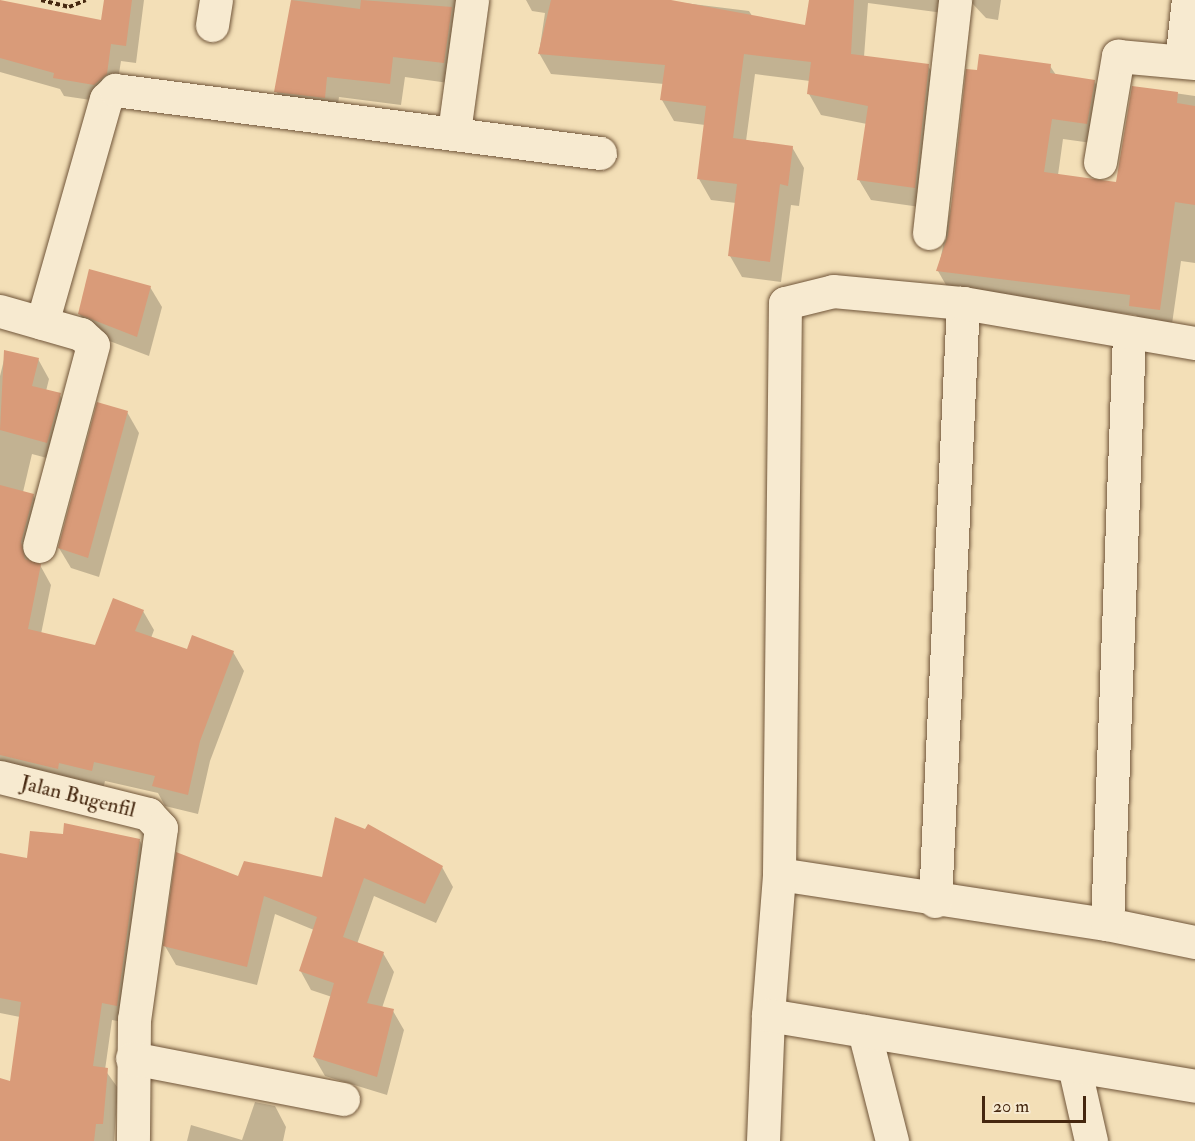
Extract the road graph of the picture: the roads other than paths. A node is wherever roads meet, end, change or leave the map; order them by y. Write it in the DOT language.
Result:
graph roads {
  1 [pos="472,0"];
  2 [pos="955,0"];
  3 [pos="1188,0"];
  4 [pos="1188,62"];
  5 [pos="453,132"];
  6 [pos="600,153"];
  7 [pos="1100,162"];
  8 [pos="929,232"];
  9 [pos="963,303"];
  10 [pos="0,311"];
  11 [pos="42,323"];
  12 [pos="1129,335"];
  13 [pos="1195,343"];
  14 [pos="39,546"];
  15 [pos="0,777"];
  16 [pos="779,874"];
  17 [pos="935,901"];
  18 [pos="1107,924"];
  19 [pos="1195,942"];
  20 [pos="768,1015"];
  21 [pos="864,1031"];
  22 [pos="132,1058"];
  23 [pos="1074,1066"];
  24 [pos="1195,1086"];
  25 [pos="343,1099"];
  26 [pos="133,1141"];
  27 [pos="763,1141"];
  28 [pos="892,1141"];
  29 [pos="1091,1141"];
  1 -- 5 [label="street"];
  2 -- 8 [label="street"];
  3 -- 4 [label="street"];
  4 -- 7 [label="street"];
  5 -- 6 [label="street"];
  5 -- 11 [label="street"];
  9 -- 12 [label="street"];
  9 -- 16 [label="street"];
  9 -- 17 [label="street"];
  10 -- 11 [label="street"];
  11 -- 14 [label="street"];
  12 -- 13 [label="street"];
  12 -- 18 [label="street"];
  15 -- 22 [label="street, Jalan Bugenfil"];
  16 -- 17 [label="street"];
  16 -- 20 [label="street"];
  17 -- 18 [label="street"];
  18 -- 19 [label="street"];
  20 -- 21 [label="street"];
  20 -- 27 [label="street"];
  21 -- 23 [label="street"];
  21 -- 28 [label="street"];
  22 -- 25 [label="street"];
  22 -- 26 [label="street"];
  23 -- 24 [label="street"];
  23 -- 29 [label="street"];
}
